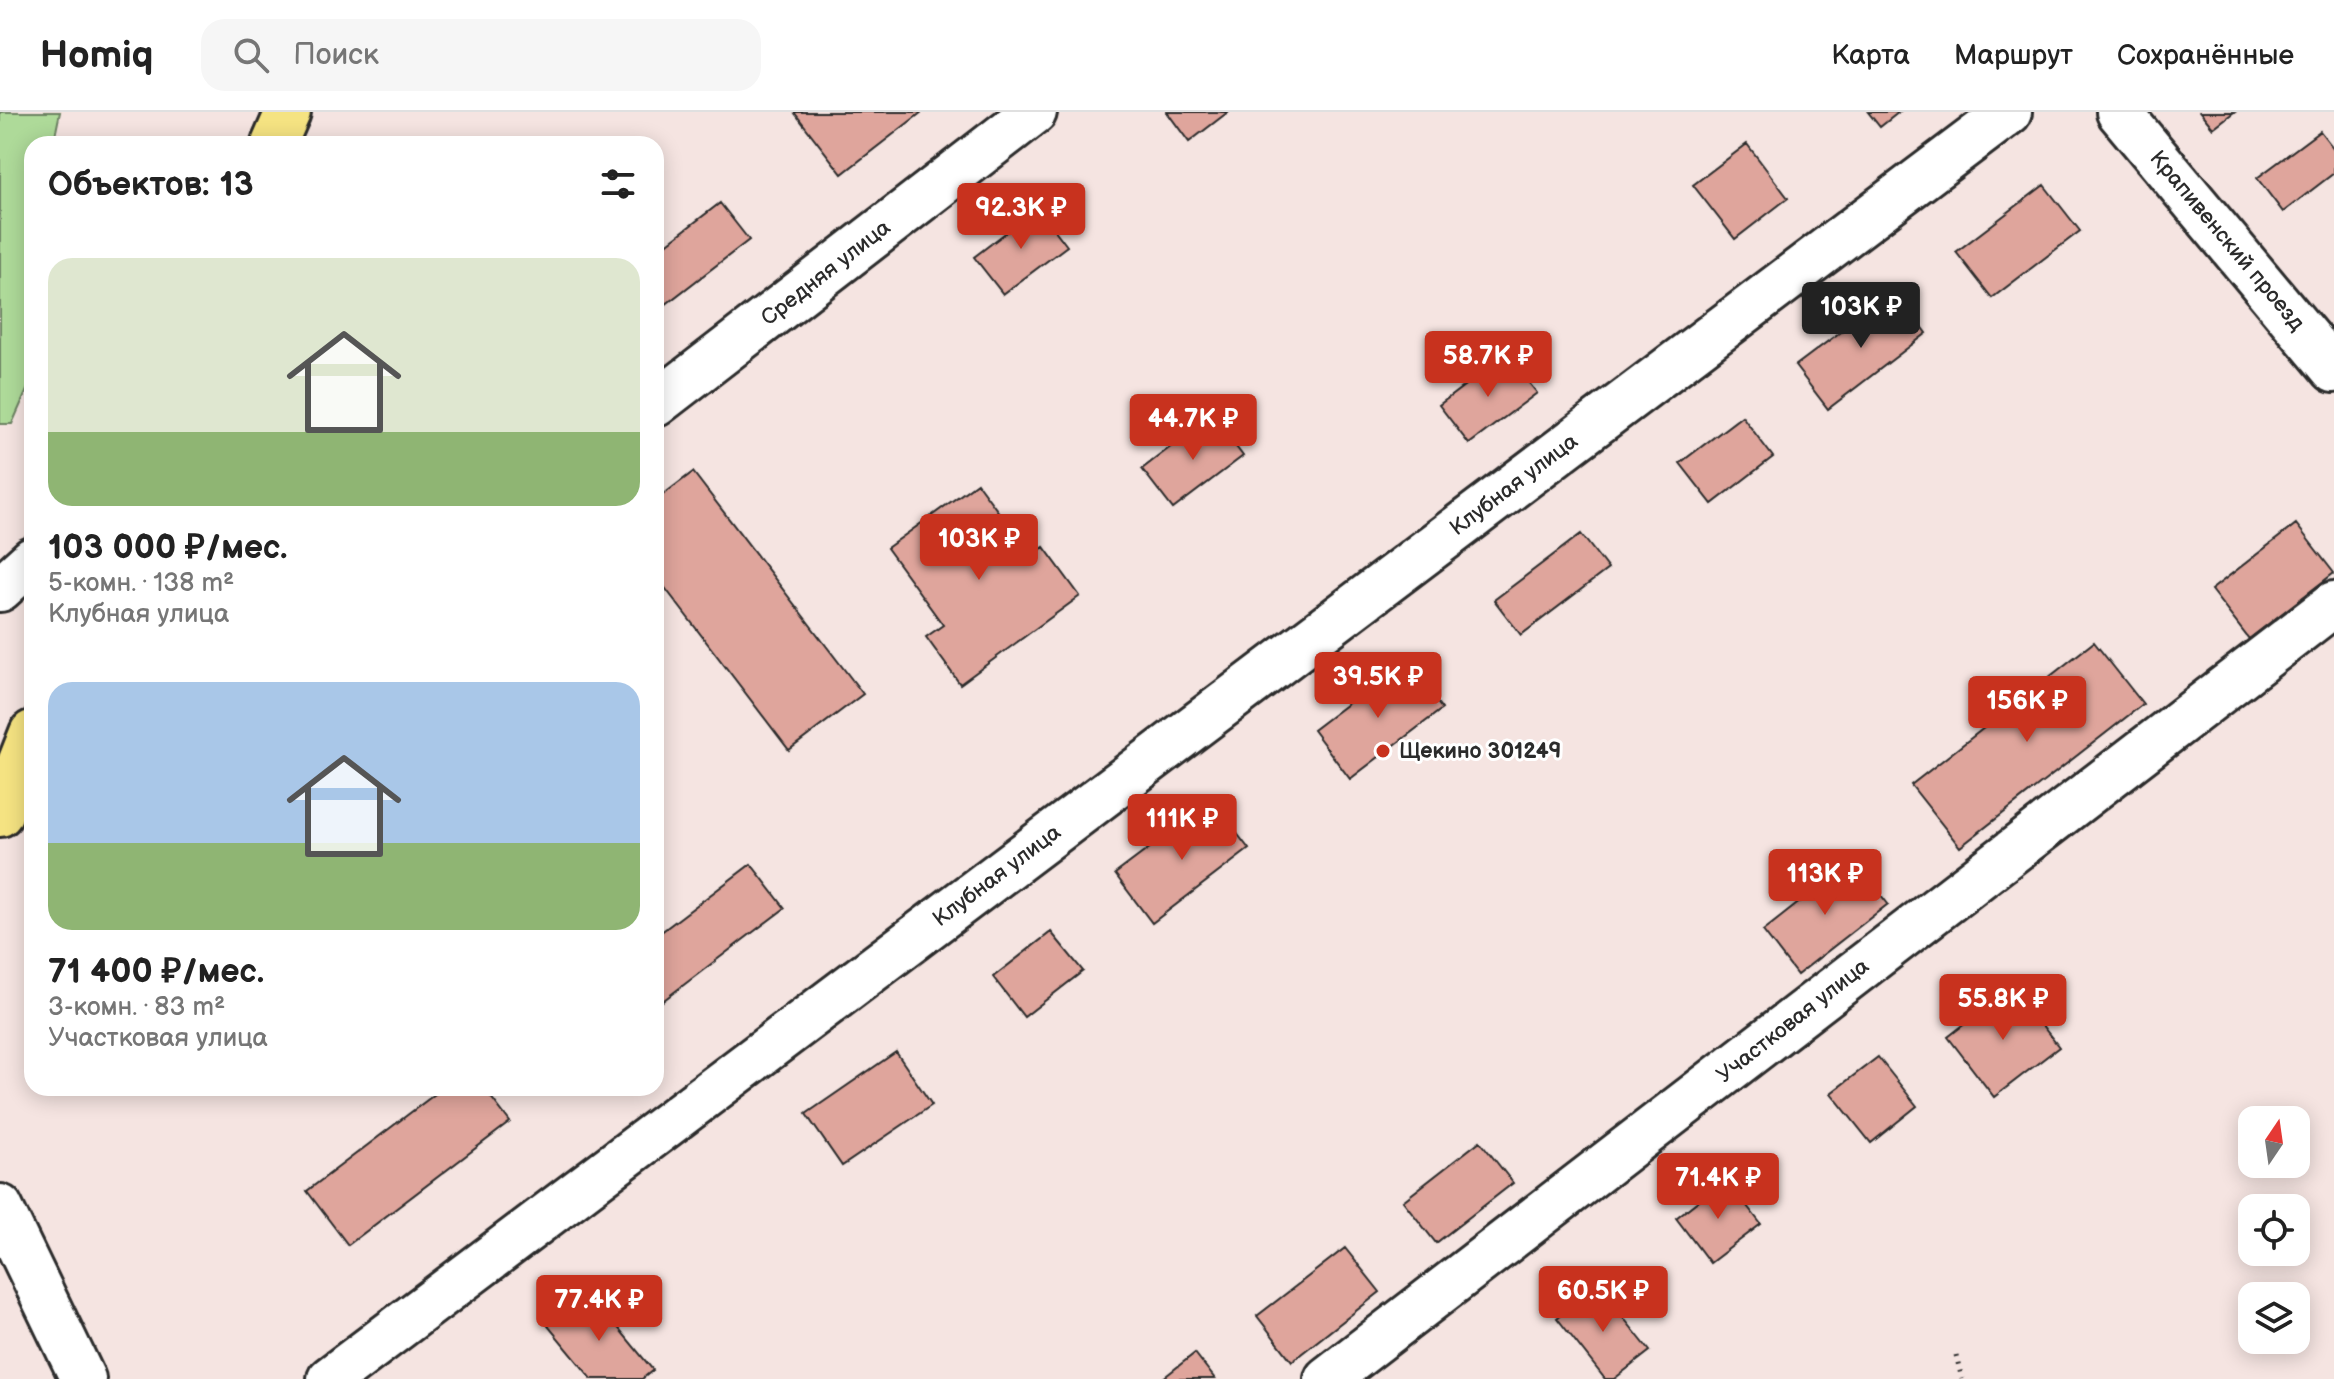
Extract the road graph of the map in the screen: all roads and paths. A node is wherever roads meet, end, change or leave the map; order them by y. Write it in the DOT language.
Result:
graph roads {
  1 [pos="288,112"];
  2 [pos="1034,112"];
  3 [pos="2009,112"];
  4 [pos="2119,112"];
  5 [pos="278,136"];
  6 [pos="2334,370"];
  7 [pos="664,398"];
  8 [pos="24,567"];
  9 [pos="0,589"];
  10 [pos="2334,604"];
  11 [pos="24,753"];
  12 [pos="0,814"];
  13 [pos="0,1207"];
  14 [pos="1956,1355"];
  15 [pos="83,1379"];
  16 [pos="330,1379"];
  17 [pos="1327,1379"];
  18 [pos="1962,1379"];
  1 -- 5 [label="highway"];
  2 -- 7 [label="street, Средняя улица"];
  3 -- 16 [label="street, Клубная улица"];
  4 -- 6 [label="street, Крапивенский проезд"];
  8 -- 9 [label="street"];
  10 -- 17 [label="street, Участковая улица"];
  11 -- 12 [label="highway"];
  13 -- 15 [label="street"];
  14 -- 18 [label="path"];
}
